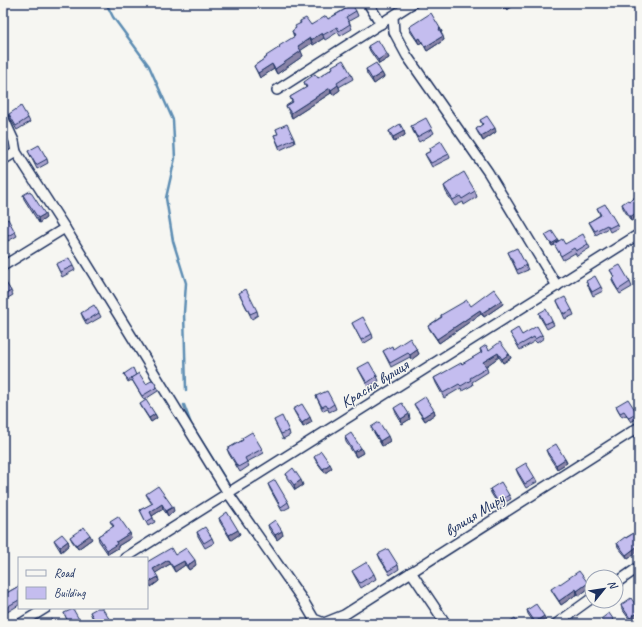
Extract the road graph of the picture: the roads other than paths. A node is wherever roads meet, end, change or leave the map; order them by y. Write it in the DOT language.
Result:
graph roads {
  1 [pos="368,3"];
  2 [pos="413,3"];
  3 [pos="393,17"];
  4 [pos="381,24"];
  5 [pos="278,90"];
  6 [pos="3,116"];
  7 [pos="16,152"];
  8 [pos="3,160"];
  9 [pos="65,228"];
  10 [pos="639,234"];
  11 [pos="3,266"];
  12 [pos="557,286"];
  13 [pos="639,427"];
  14 [pos="228,493"];
  15 [pos="127,557"];
  16 [pos="639,568"];
  17 [pos="411,572"];
  18 [pos="624,578"];
  19 [pos="584,604"];
  20 [pos="44,609"];
  21 [pos="324,623"];
  22 [pos="20,624"];
  23 [pos="446,624"];
  24 [pos="556,624"];
  1 -- 4 [label="street"];
  2 -- 3 [label="street"];
  3 -- 4 [label="street"];
  3 -- 12 [label="street"];
  4 -- 5 [label="street"];
  6 -- 7 [label="street"];
  7 -- 8 [label="street"];
  7 -- 9 [label="street"];
  9 -- 11 [label="street"];
  9 -- 14 [label="street"];
  10 -- 12 [label="street, Красна вулиця"];
  12 -- 14 [label="street, Красна вулиця"];
  13 -- 17 [label="street, вулиця Миру"];
  14 -- 15 [label="street, Красна вулиця"];
  14 -- 21 [label="street"];
  16 -- 18 [label="street"];
  17 -- 21 [label="street, вулиця Миру"];
  17 -- 23 [label="street"];
  19 -- 24 [label="street"];
  20 -- 22 [label="street"];
}
